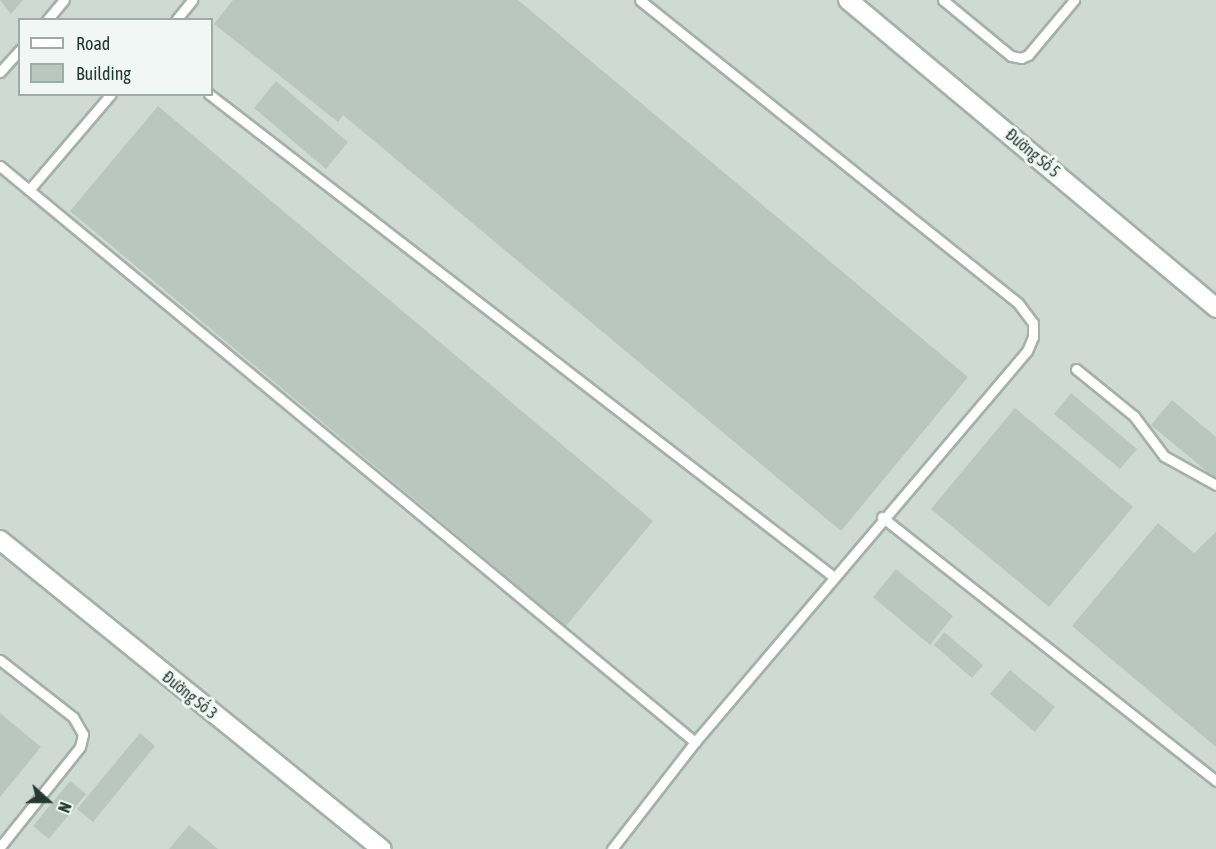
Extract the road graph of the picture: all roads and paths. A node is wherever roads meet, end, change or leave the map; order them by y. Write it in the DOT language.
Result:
graph roads {
  1 [pos="64,0"];
  2 [pos="192,0"];
  3 [pos="640,0"];
  4 [pos="848,0"];
  5 [pos="943,0"];
  6 [pos="1074,0"];
  7 [pos="49,18"];
  8 [pos="178,18"];
  9 [pos="18,52"];
  10 [pos="0,72"];
  11 [pos="109,96"];
  12 [pos="212,96"];
  13 [pos="0,166"];
  14 [pos="29,190"];
  15 [pos="1216,308"];
  16 [pos="1076,369"];
  17 [pos="1216,485"];
  18 [pos="882,517"];
  19 [pos="2,547"];
  20 [pos="834,577"];
  21 [pos="0,660"];
  22 [pos="694,741"];
  23 [pos="1216,781"];
  24 [pos="0,847"];
  25 [pos="381,849"];
  26 [pos="612,849"];
  1 -- 7 [label="lane"];
  2 -- 8 [label="lane"];
  3 -- 18 [label="lane"];
  4 -- 15 [label="street, Đường Số 5"];
  5 -- 6 [label="lane"];
  9 -- 10 [label="lane"];
  11 -- 14 [label="lane"];
  12 -- 20 [label="lane"];
  13 -- 14 [label="lane"];
  14 -- 22 [label="lane"];
  16 -- 17 [label="lane"];
  18 -- 20 [label="lane"];
  18 -- 23 [label="lane"];
  19 -- 25 [label="street, Đường Số 3"];
  20 -- 22 [label="lane"];
  21 -- 24 [label="lane"];
  22 -- 26 [label="lane"];
}
